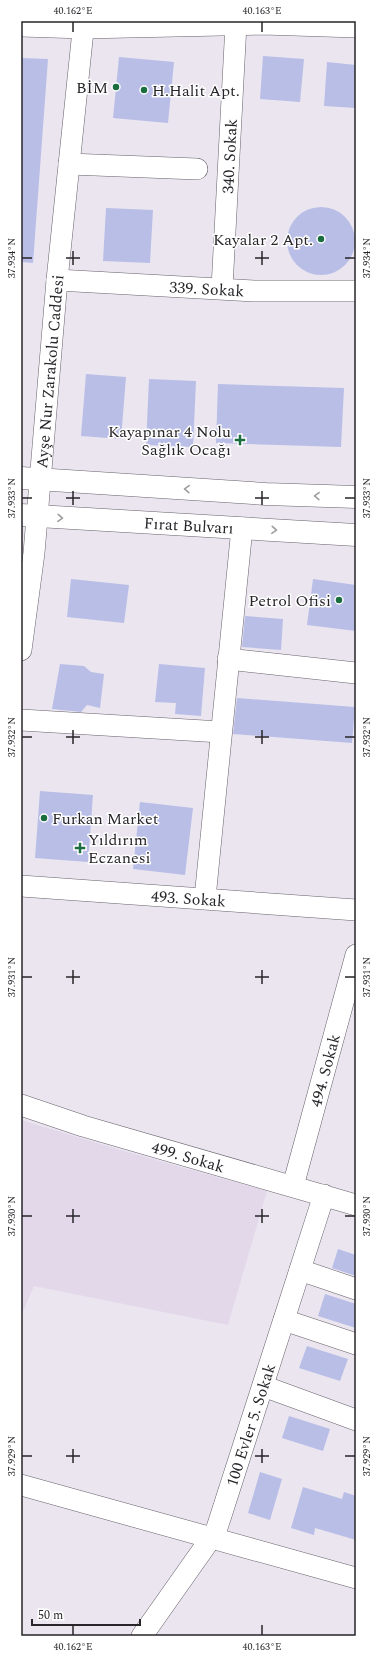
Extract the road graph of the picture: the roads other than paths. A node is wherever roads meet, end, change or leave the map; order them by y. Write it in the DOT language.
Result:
graph roads {
  1 [pos="236,24"];
  2 [pos="84,25"];
  3 [pos="21,26"];
  4 [pos="356,27"];
  5 [pos="69,164"];
  6 [pos="197,169"];
  7 [pos="57,280"];
  8 [pos="222,288"];
  9 [pos="356,291"];
  10 [pos="30,479"];
  11 [pos="356,497"];
  12 [pos="29,516"];
  13 [pos="242,528"];
  14 [pos="356,535"];
  15 [pos="21,650"];
  16 [pos="228,658"];
  17 [pos="356,673"];
  18 [pos="21,720"];
  19 [pos="221,732"];
  20 [pos="21,886"];
  21 [pos="205,898"];
  22 [pos="356,910"];
  23 [pos="356,955"];
  24 [pos="21,1104"];
  25 [pos="293,1186"];
  26 [pos="324,1196"];
  27 [pos="356,1205"];
  28 [pos="300,1270"];
  29 [pos="356,1289"];
  30 [pos="284,1320"];
  31 [pos="356,1344"];
  32 [pos="263,1386"];
  33 [pos="356,1420"];
  34 [pos="21,1485"];
  35 [pos="212,1538"];
  36 [pos="356,1578"];
  37 [pos="142,1636"];
  1 -- 2 [label="street"];
  1 -- 4 [label="street"];
  1 -- 8 [label="street, 340. Sokak"];
  2 -- 3 [label="street"];
  2 -- 5 [label="street, Ayşe Nur Zarakolu Caddesi"];
  5 -- 6 [label="street"];
  5 -- 7 [label="street, Ayşe Nur Zarakolu Caddesi"];
  7 -- 8 [label="street, 339. Sokak"];
  7 -- 10 [label="street, Ayşe Nur Zarakolu Caddesi"];
  8 -- 9 [label="street, 339. Sokak"];
  11 -- 10 [label="main road, one-way"];
  10 -- 12 [label="street, Ayşe Nur Zarakolu Caddesi"];
  12 -- 13 [label="main road, Fırat Bulvarı, one-way"];
  12 -- 15 [label="street, Ayşe Nur Zarakolu Caddesi"];
  13 -- 14 [label="main road, Fırat Bulvarı, one-way"];
  13 -- 16 [label="street"];
  16 -- 17 [label="street"];
  16 -- 19 [label="street"];
  18 -- 19 [label="street"];
  19 -- 21 [label="street"];
  20 -- 21 [label="street, 493. Sokak"];
  21 -- 22 [label="street, 493. Sokak"];
  23 -- 25 [label="street, 494. Sokak"];
  24 -- 25 [label="street, 499. Sokak"];
  25 -- 26 [label="street, 499. Sokak"];
  26 -- 27 [label="street, 499. Sokak"];
  26 -- 28 [label="street, 100 Evler 5. Sokak"];
  28 -- 29 [label="street"];
  28 -- 30 [label="street, 100 Evler 5. Sokak"];
  30 -- 31 [label="street"];
  30 -- 32 [label="street, 100 Evler 5. Sokak"];
  32 -- 33 [label="street"];
  32 -- 35 [label="street, 100 Evler 5. Sokak"];
  34 -- 35 [label="street"];
  35 -- 36 [label="street"];
  35 -- 37 [label="street, 100 Evler 5. Sokak"];
}
